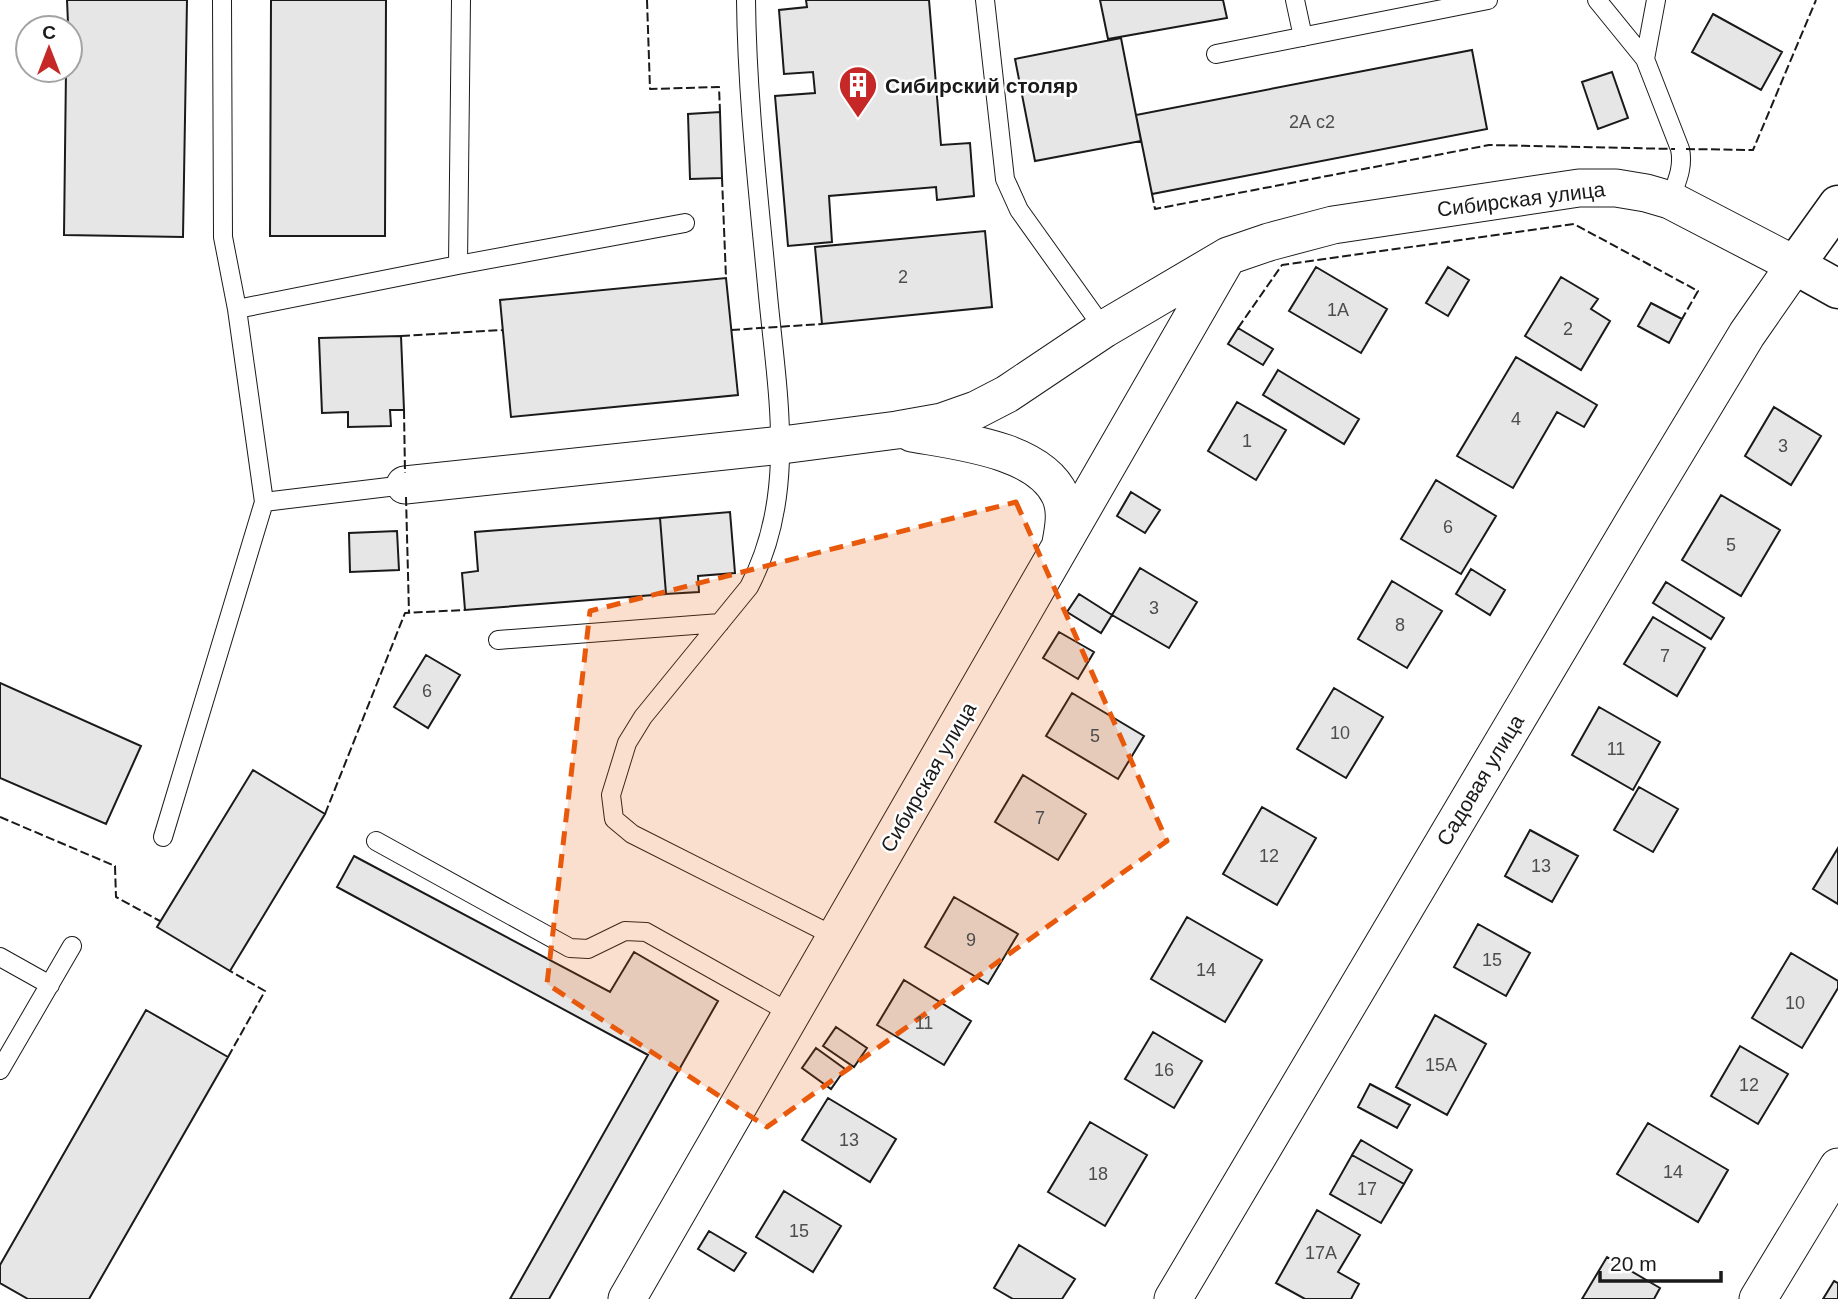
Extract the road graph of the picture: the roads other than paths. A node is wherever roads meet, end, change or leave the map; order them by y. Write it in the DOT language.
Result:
graph roads {
  1 [pos="222,0"];
  2 [pos="461,0"];
  3 [pos="746,0"];
  4 [pos="985,0"];
  5 [pos="1295,0"];
  6 [pos="1488,0"];
  7 [pos="1597,0"];
  8 [pos="1657,0"];
  9 [pos="1456,3"];
  10 [pos="1303,37"];
  11 [pos="1216,54"];
  12 [pos="1645,59"];
  13 [pos="1670,200"];
  14 [pos="1838,205"];
  15 [pos="684,223"];
  16 [pos="1228,256"];
  17 [pos="458,265"];
  18 [pos="1795,265"];
  19 [pos="1838,289"];
  20 [pos="237,309"];
  21 [pos="1104,329"];
  22 [pos="897,430"];
  23 [pos="782,445"];
  24 [pos="405,485"];
  25 [pos="264,502"];
  26 [pos="1060,548"];
  27 [pos="720,623"];
  28 [pos="498,640"];
  29 [pos="163,836"];
  30 [pos="376,841"];
  31 [pos="836,937"];
  32 [pos="72,946"];
  33 [pos="0,957"];
  34 [pos="50,985"];
  35 [pos="792,1014"];
  36 [pos="0,1070"];
  37 [pos="1838,1167"];
  38 [pos="627,1299"];
  39 [pos="1173,1299"];
  40 [pos="1758,1299"];
  1 -- 20 [label="lane"];
  2 -- 17 [label="lane"];
  3 -- 23 [label="lane"];
  4 -- 21 [label="lane"];
  5 -- 10 [label="lane"];
  6 -- 9 [label="lane"];
  7 -- 12 [label="lane"];
  8 -- 12 [label="lane"];
  9 -- 10 [label="lane"];
  10 -- 11 [label="lane"];
  12 -- 13 [label="lane"];
  13 -- 16 [label="street, Сибирская улица"];
  13 -- 18 [label="street, Сибирская улица"];
  14 -- 18 [label="street"];
  15 -- 17 [label="lane"];
  16 -- 21 [label="street, Сибирская улица"];
  16 -- 26 [label="street, Сибирская улица"];
  17 -- 20 [label="lane"];
  18 -- 19 [label="street, Сибирская улица"];
  18 -- 39 [label="street, Садовая улица"];
  20 -- 25 [label="lane"];
  21 -- 22 [label="street, Сибирская улица"];
  22 -- 23 [label="street, Сибирская улица"];
  22 -- 26 [label="street"];
  23 -- 24 [label="street, Сибирская улица"];
  23 -- 27 [label="lane"];
  24 -- 25 [label="lane"];
  25 -- 29 [label="lane"];
  26 -- 31 [label="street, Сибирская улица"];
  27 -- 28 [label="lane"];
  27 -- 31 [label="lane"];
  30 -- 35 [label="lane"];
  31 -- 35 [label="street, Сибирская улица"];
  32 -- 34 [label="lane"];
  33 -- 34 [label="lane"];
  34 -- 36 [label="lane"];
  35 -- 38 [label="street, Сибирская улица"];
  37 -- 40 [label="street"];
}
